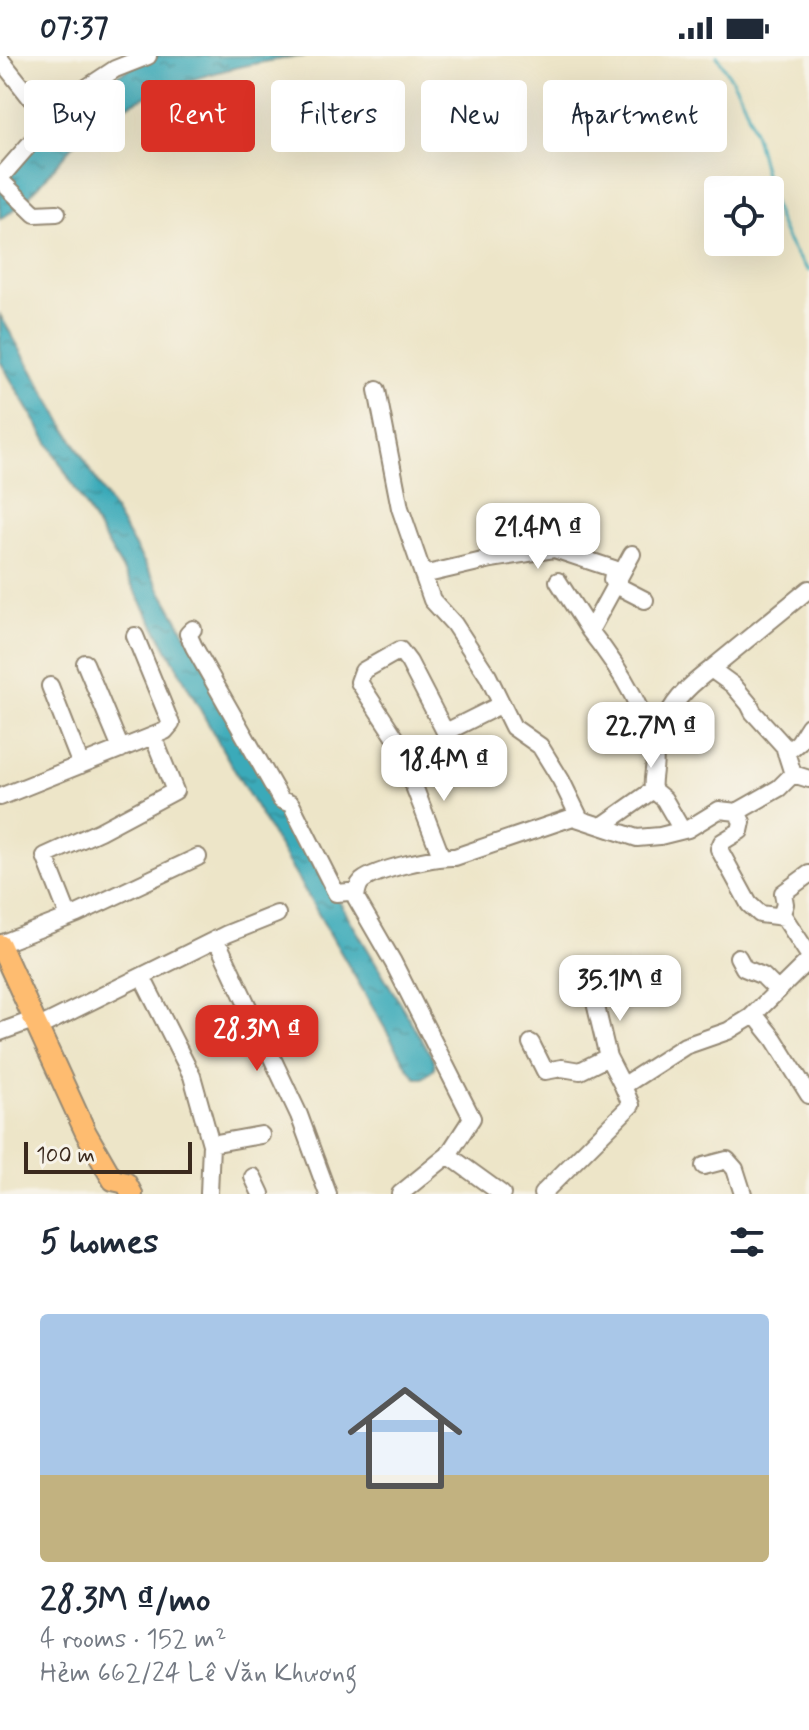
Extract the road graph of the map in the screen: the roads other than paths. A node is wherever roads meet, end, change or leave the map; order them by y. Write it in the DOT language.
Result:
graph roads {
  1 [pos="148,56"];
  2 [pos="0,59"];
  3 [pos="98,80"];
  4 [pos="24,89"];
  5 [pos="24,152"];
  6 [pos="0,179"];
  7 [pos="57,213"];
  8 [pos="377,390"];
  9 [pos="632,554"];
  10 [pos="423,575"];
  11 [pos="558,581"];
  12 [pos="614,584"];
  13 [pos="809,589"];
  14 [pos="645,600"];
  15 [pos="193,629"];
  16 [pos="590,631"];
  17 [pos="135,636"];
  18 [pos="85,663"];
  19 [pos="711,669"];
  20 [pos="50,686"];
  21 [pos="502,704"];
  22 [pos="809,726"];
  23 [pos="153,736"];
  24 [pos="451,743"];
  25 [pos="652,746"];
  26 [pos="121,749"];
  27 [pos="786,753"];
  28 [pos="81,765"];
  29 [pos="407,765"];
  30 [pos="801,777"];
  31 [pos="653,790"];
  32 [pos="0,797"];
  33 [pos="737,812"];
  34 [pos="580,819"];
  35 [pos="602,826"];
  36 [pos="682,830"];
  37 [pos="441,856"];
  38 [pos="198,857"];
  39 [pos="809,874"];
  40 [pos="356,895"];
  41 [pos="277,914"];
  42 [pos="781,916"];
  43 [pos="69,917"];
  44 [pos="216,939"];
  45 [pos="0,944"];
  46 [pos="738,957"];
  47 [pos="809,958"];
  48 [pos="588,973"];
  49 [pos="142,977"];
  50 [pos="778,991"];
  51 [pos="754,1014"];
  52 [pos="35,1024"];
  53 [pos="0,1032"];
  54 [pos="531,1043"];
  55 [pos="608,1057"];
  56 [pos="623,1086"];
  57 [pos="809,1095"];
  58 [pos="261,1135"];
  59 [pos="211,1144"];
  60 [pos="448,1155"];
  61 [pos="704,1166"];
  62 [pos="253,1177"];
  63 [pos="112,1187"];
  64 [pos="132,1194"];
  65 [pos="209,1194"];
  66 [pos="261,1194"];
  67 [pos="328,1194"];
  68 [pos="400,1194"];
  69 [pos="502,1194"];
  70 [pos="542,1194"];
  71 [pos="743,1194"];
  1 -- 3 [label="street"];
  2 -- 4 [label="street"];
  5 -- 6 [label="street"];
  6 -- 7 [label="street"];
  8 -- 10 [label="street"];
  9 -- 12 [label="street"];
  10 -- 12 [label="street"];
  10 -- 21 [label="street"];
  11 -- 16 [label="street"];
  12 -- 14 [label="street"];
  12 -- 16 [label="street"];
  13 -- 19 [label="street"];
  15 -- 40 [label="street"];
  16 -- 25 [label="street"];
  17 -- 23 [label="street"];
  18 -- 26 [label="street"];
  19 -- 25 [label="street"];
  19 -- 27 [label="street"];
  20 -- 28 [label="street"];
  21 -- 24 [label="street"];
  21 -- 34 [label="street"];
  22 -- 27 [label="street"];
  23 -- 26 [label="street"];
  23 -- 43 [label="street"];
  24 -- 29 [label="street"];
  24 -- 29 [label="street"];
  25 -- 31 [label="street"];
  26 -- 28 [label="street"];
  27 -- 30 [label="street"];
  28 -- 32 [label="street"];
  29 -- 37 [label="street"];
  30 -- 33 [label="street"];
  31 -- 35 [label="street"];
  31 -- 36 [label="street"];
  33 -- 36 [label="street"];
  33 -- 42 [label="street"];
  34 -- 35 [label="street"];
  34 -- 37 [label="street"];
  35 -- 36 [label="street"];
  37 -- 40 [label="street"];
  38 -- 43 [label="street"];
  39 -- 42 [label="street"];
  40 -- 60 [label="street"];
  41 -- 44 [label="street"];
  42 -- 47 [label="street"];
  43 -- 45 [label="street"];
  44 -- 49 [label="street"];
  44 -- 67 [label="street"];
  45 -- 52 [label="main road"];
  46 -- 50 [label="street"];
  47 -- 50 [label="street"];
  48 -- 55 [label="street"];
  49 -- 52 [label="street"];
  49 -- 59 [label="street"];
  50 -- 51 [label="street"];
  51 -- 56 [label="street"];
  51 -- 57 [label="street"];
  52 -- 53 [label="street"];
  52 -- 63 [label="main road"];
  54 -- 55 [label="street"];
  55 -- 56 [label="street"];
  56 -- 70 [label="street"];
  58 -- 59 [label="street"];
  59 -- 65 [label="street"];
  60 -- 68 [label="street"];
  60 -- 69 [label="street"];
  61 -- 71 [label="street"];
  62 -- 66 [label="street"];
  63 -- 64 [label="main road"];
}
